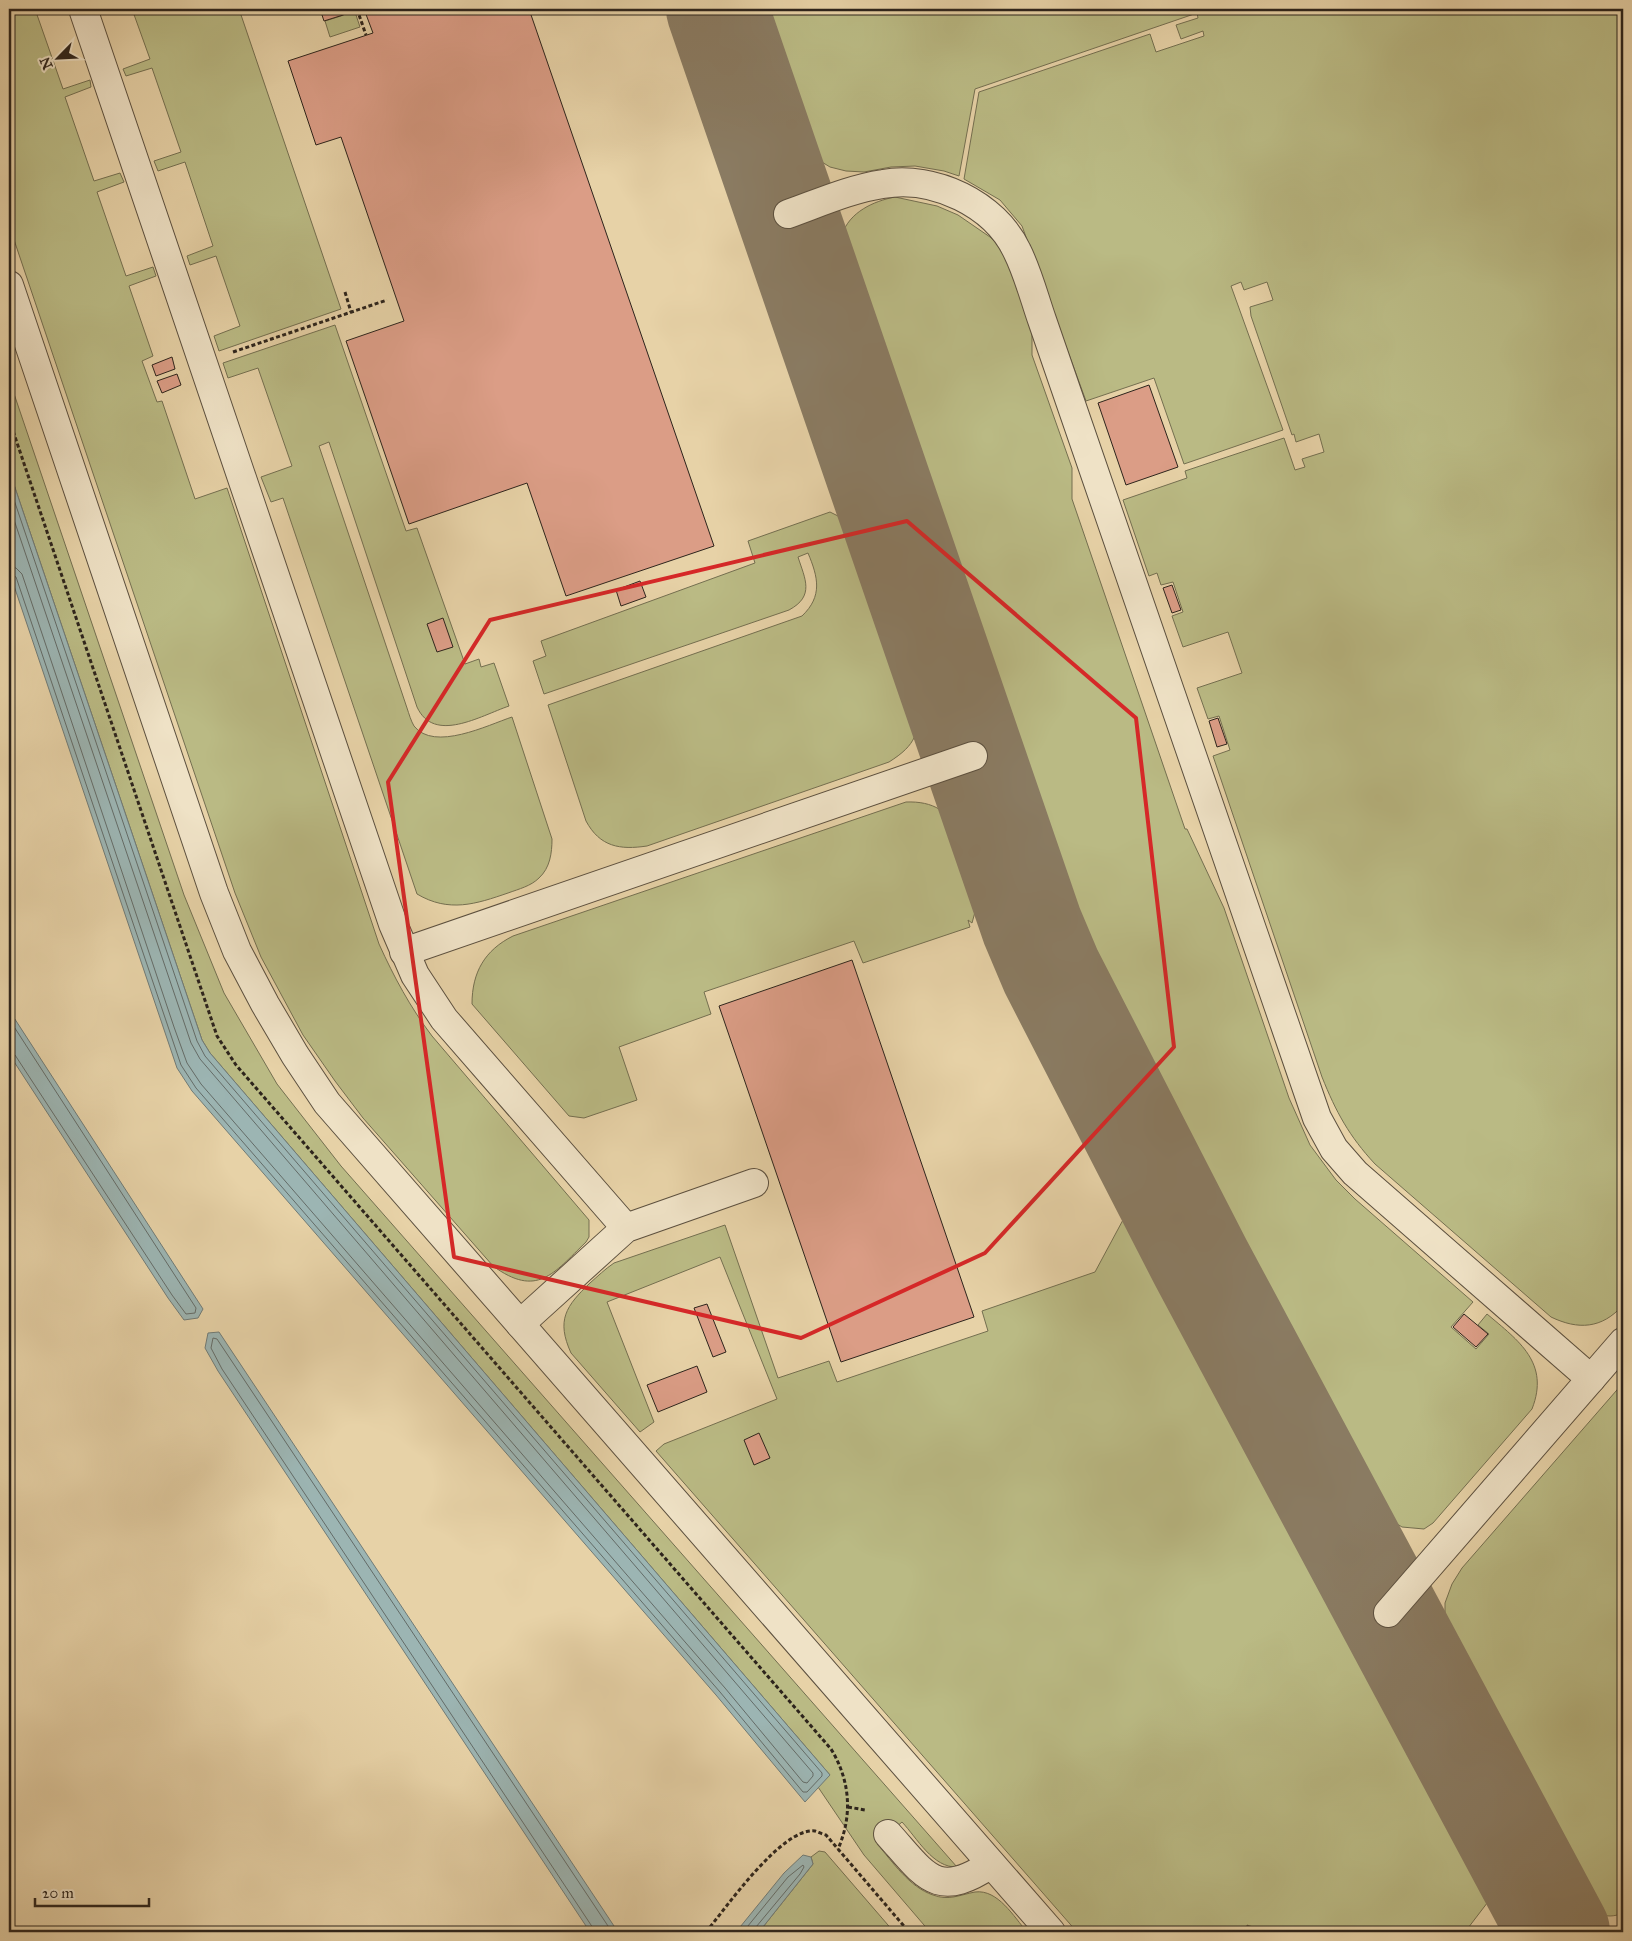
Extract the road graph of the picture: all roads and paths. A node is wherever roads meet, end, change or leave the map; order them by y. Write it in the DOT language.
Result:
graph roads {
  1 [pos="83,9"];
  2 [pos="358,9"];
  3 [pos="366,35"];
  4 [pos="788,214"];
  5 [pos="9,285"];
  6 [pos="345,292"];
  7 [pos="387,300"];
  8 [pos="351,312"];
  9 [pos="203,362"];
  10 [pos="973,756"];
  11 [pos="404,952"];
  12 [pos="754,1183"];
  13 [pos="626,1228"];
  14 [pos="520,1324"];
  15 [pos="1623,1342"];
  16 [pos="1591,1379"];
  17 [pos="1388,1613"];
  18 [pos="888,1834"];
  19 [pos="991,1864"];
  20 [pos="706,1932"];
  21 [pos="909,1932"];
  22 [pos="1051,1932"];
  1 -- 9 [label="street"];
  2 -- 3 [label="path"];
  4 -- 16 [label="street"];
  5 -- 14 [label="street"];
  6 -- 8 [label="path"];
  7 -- 8 [label="path"];
  8 -- 9 [label="path"];
  9 -- 11 [label="street"];
  10 -- 11 [label="street"];
  11 -- 13 [label="street"];
  12 -- 13 [label="street"];
  13 -- 14 [label="street"];
  14 -- 19 [label="street"];
  15 -- 16 [label="street"];
  16 -- 17 [label="street"];
  18 -- 19 [label="street"];
  19 -- 22 [label="street"];
  20 -- 21 [label="path"];
}
